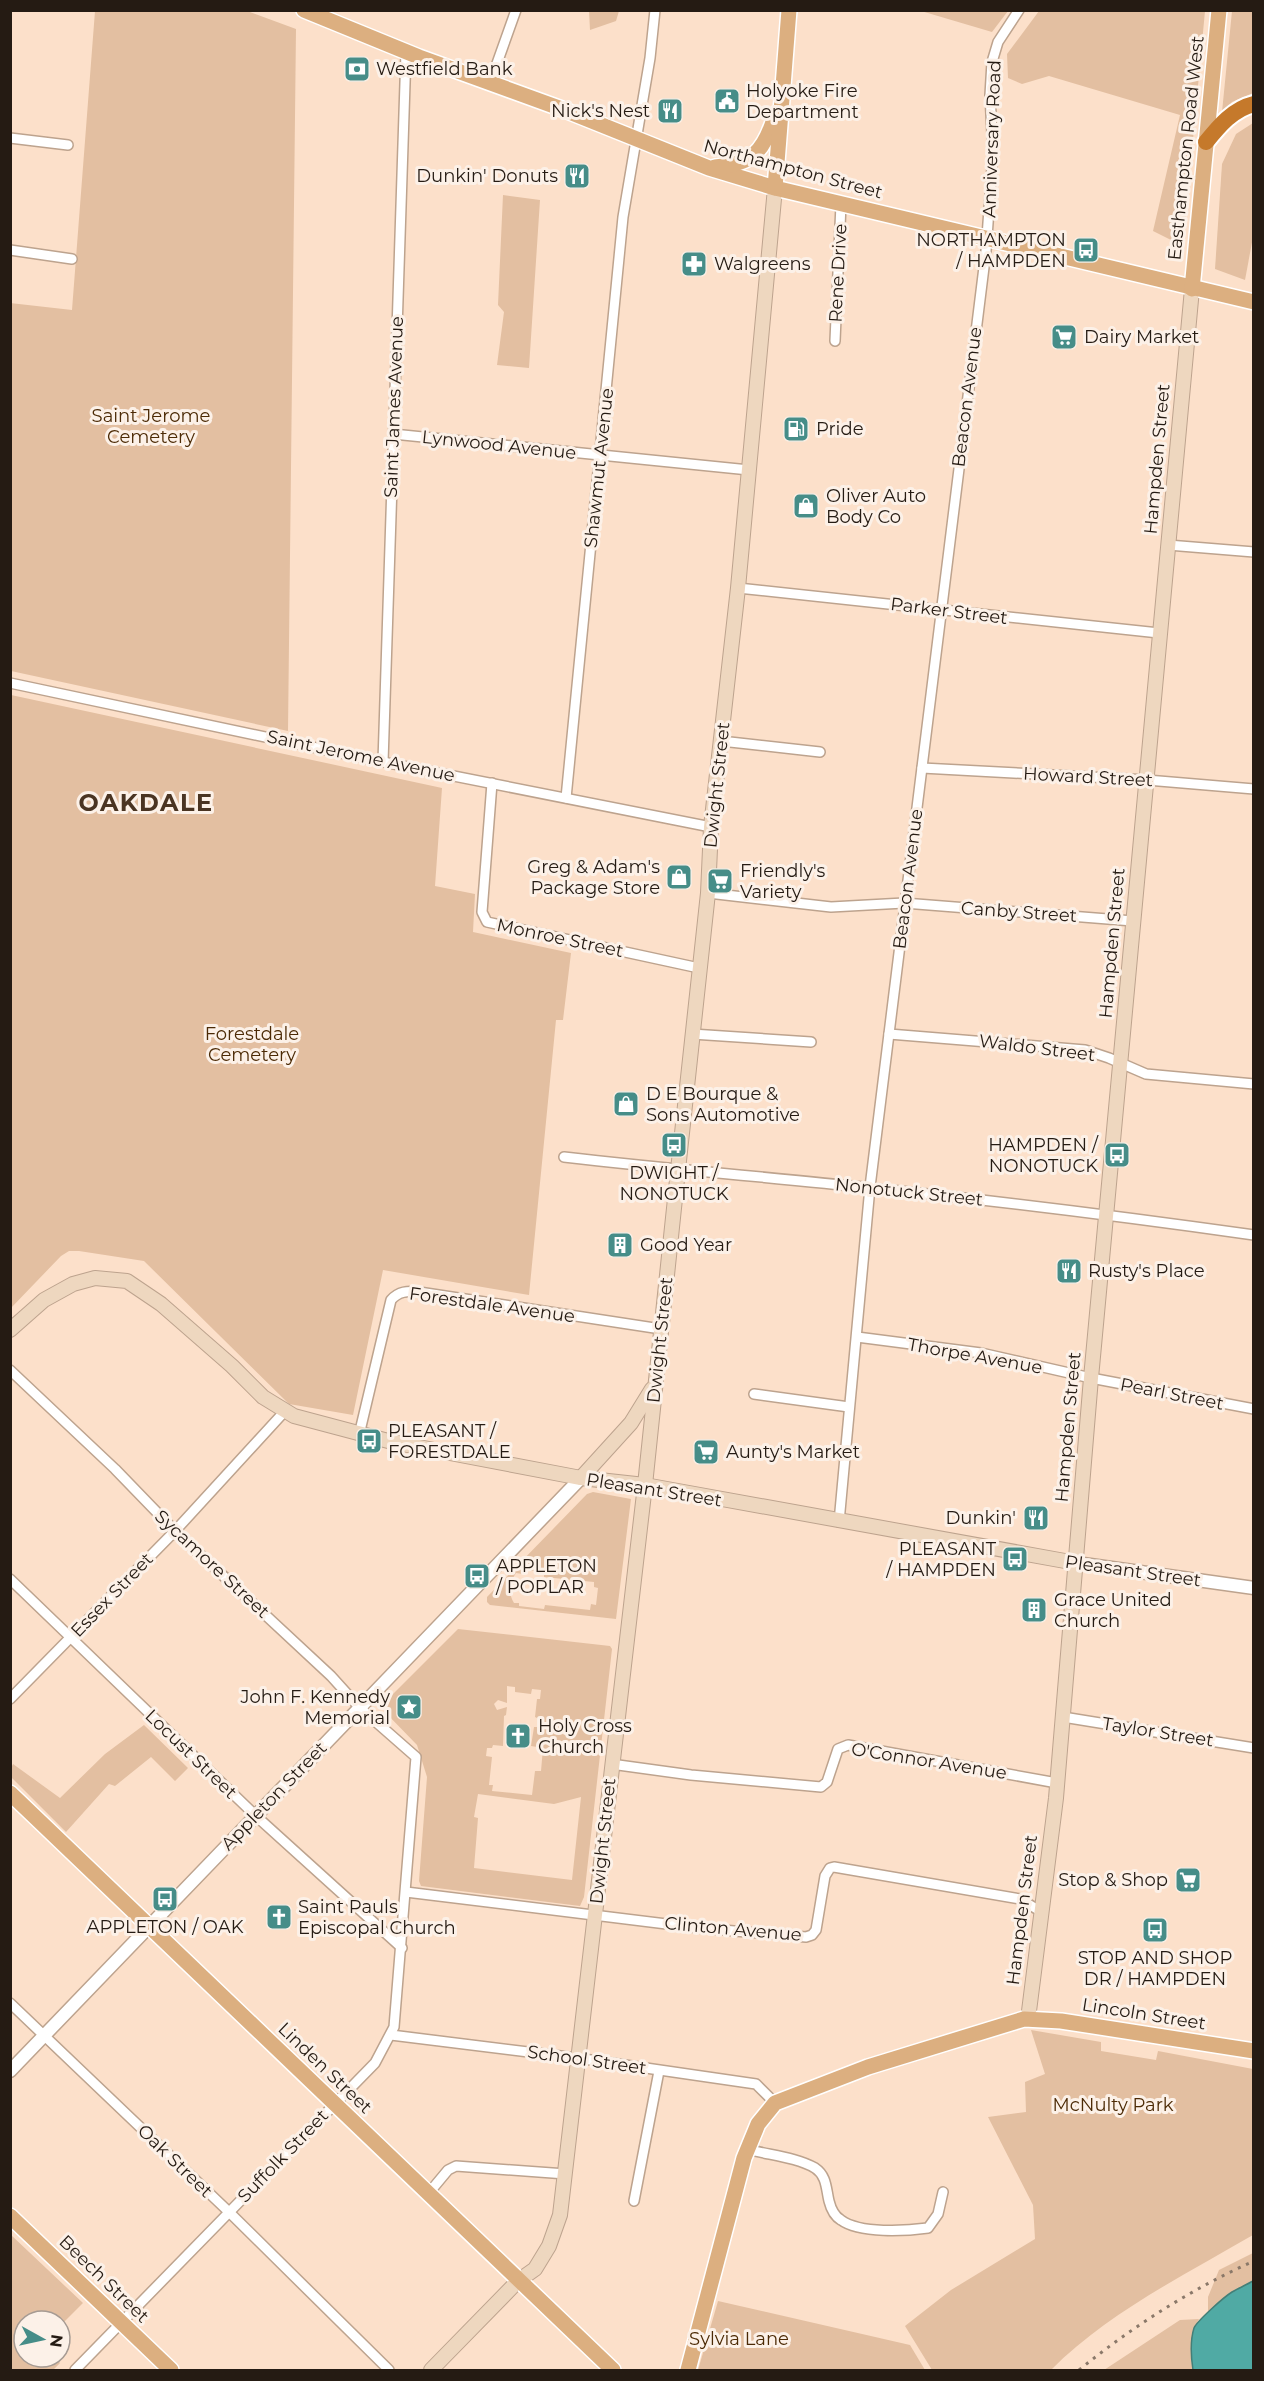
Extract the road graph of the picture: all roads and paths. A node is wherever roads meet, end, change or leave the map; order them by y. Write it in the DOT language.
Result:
graph roads {
  1 [pos="304,10"];
  2 [pos="516,10"];
  3 [pos="656,10"];
  4 [pos="789,10"];
  5 [pos="1019,10"];
  6 [pos="1219,10"];
  7 [pos="406,52"];
  8 [pos="490,83"];
  9 [pos="781,96"];
  10 [pos="1254,104"];
  11 [pos="10,138"];
  12 [pos="635,138"];
  13 [pos="1206,142"];
  14 [pos="68,146"];
  15 [pos="708,168"];
  16 [pos="775,188"];
  17 [pos="841,204"];
  18 [pos="988,238"];
  19 [pos="10,250"];
  20 [pos="72,259"];
  21 [pos="1192,289"];
  22 [pos="1254,302"];
  23 [pos="835,341"];
  24 [pos="393,434"];
  25 [pos="600,455"];
  26 [pos="749,470"];
  27 [pos="1168,545"];
  28 [pos="1254,552"];
  29 [pos="738,588"];
  30 [pos="942,610"];
  31 [pos="1159,633"];
  32 [pos="10,682"];
  33 [pos="721,741"];
  34 [pos="820,752"];
  35 [pos="383,762"];
  36 [pos="922,768"];
  37 [pos="1147,780"];
  38 [pos="492,783"];
  39 [pos="1254,789"];
  40 [pos="566,798"];
  41 [pos="711,827"];
  42 [pos="708,893"];
  43 [pos="904,903"];
  44 [pos="1133,921"];
  45 [pos="699,968"];
  46 [pos="692,1034"];
  47 [pos="889,1034"];
  48 [pos="811,1042"];
  49 [pos="1121,1064"];
  50 [pos="1254,1084"];
  51 [pos="564,1157"];
  52 [pos="678,1170"];
  53 [pos="870,1188"];
  54 [pos="1107,1215"];
  55 [pos="1254,1234"];
  56 [pos="661,1329"];
  57 [pos="10,1330"];
  58 [pos="857,1337"];
  59 [pos="10,1370"];
  60 [pos="1091,1378"];
  61 [pos="655,1385"];
  62 [pos="754,1394"];
  63 [pos="849,1407"];
  64 [pos="1254,1409"];
  65 [pos="285,1411"];
  66 [pos="359,1435"];
  67 [pos="581,1478"];
  68 [pos="645,1485"];
  69 [pos="838,1522"];
  70 [pos="175,1531"];
  71 [pos="1076,1563"];
  72 [pos="10,1579"];
  73 [pos="1254,1588"];
  74 [pos="71,1637"];
  75 [pos="10,1699"];
  76 [pos="359,1707"];
  77 [pos="1063,1717"];
  78 [pos="1254,1748"];
  79 [pos="416,1757"];
  80 [pos="611,1764"];
  81 [pos="1057,1783"];
  82 [pos="10,1793"];
  83 [pos="256,1816"];
  84 [pos="406,1892"];
  85 [pos="1040,1911"];
  86 [pos="595,1914"];
  87 [pos="147,1927"];
  88 [pos="402,1948"];
  89 [pos="10,2003"];
  90 [pos="1028,2019"];
  91 [pos="391,2035"];
  92 [pos="44,2036"];
  93 [pos="1254,2051"];
  94 [pos="577,2058"];
  95 [pos="10,2071"];
  96 [pos="659,2071"];
  97 [pos="335,2103"];
  98 [pos="775,2103"];
  99 [pos="747,2150"];
  100 [pos="566,2174"];
  101 [pos="943,2192"];
  102 [pos="428,2194"];
  103 [pos="633,2201"];
  104 [pos="229,2212"];
  105 [pos="10,2216"];
  106 [pos="518,2281"];
  107 [pos="121,2323"];
  108 [pos="75,2370"];
  109 [pos="171,2370"];
  110 [pos="389,2370"];
  111 [pos="431,2370"];
  112 [pos="613,2370"];
  113 [pos="688,2370"];
  1 -- 7 [label="main road, Northampton Street"];
  2 -- 8 [label="street"];
  3 -- 12 [label="street, Shawmut Avenue"];
  4 -- 9 [label="main road"];
  5 -- 18 [label="street, Anniversary Road"];
  6 -- 13 [label="main road, Easthampton Road West"];
  7 -- 8 [label="main road, Northampton Street"];
  7 -- 24 [label="street, Saint James Avenue"];
  8 -- 12 [label="main road, Northampton Street"];
  9 -- 15 [label="main road"];
  9 -- 16 [label="main road"];
  10 -- 13 [label="highway"];
  11 -- 14 [label="street"];
  12 -- 15 [label="main road, Northampton Street"];
  12 -- 25 [label="street, Shawmut Avenue"];
  13 -- 21 [label="main road, Easthampton Road West"];
  15 -- 16 [label="main road, Northampton Street"];
  16 -- 17 [label="main road, Northampton Street"];
  16 -- 26 [label="main road, Dwight Street"];
  17 -- 18 [label="main road, Northampton Street"];
  17 -- 23 [label="street, Rene Drive"];
  18 -- 21 [label="main road, Northampton Street"];
  18 -- 30 [label="street, Beacon Avenue"];
  19 -- 20 [label="street"];
  21 -- 22 [label="main road, Northampton Street"];
  21 -- 27 [label="main road, Hampden Street"];
  24 -- 25 [label="street, Lynwood Avenue"];
  24 -- 35 [label="street, Saint James Avenue"];
  25 -- 26 [label="street, Lynwood Avenue"];
  25 -- 40 [label="street, Shawmut Avenue"];
  26 -- 29 [label="main road, Dwight Street"];
  27 -- 28 [label="street"];
  27 -- 31 [label="main road, Hampden Street"];
  29 -- 30 [label="street, Parker Street"];
  29 -- 33 [label="main road, Dwight Street"];
  30 -- 31 [label="street, Parker Street"];
  30 -- 36 [label="street, Beacon Avenue"];
  31 -- 37 [label="main road, Hampden Street"];
  32 -- 35 [label="street, Saint Jerome Avenue"];
  33 -- 34 [label="street"];
  33 -- 41 [label="main road, Dwight Street"];
  35 -- 38 [label="street, Saint Jerome Avenue"];
  36 -- 37 [label="street, Howard Street"];
  36 -- 43 [label="street, Beacon Avenue"];
  37 -- 39 [label="street, Howard Street"];
  37 -- 44 [label="main road, Hampden Street"];
  38 -- 40 [label="street, Saint Jerome Avenue"];
  38 -- 45 [label="street, Monroe Street"];
  40 -- 41 [label="street, Saint Jerome Avenue"];
  41 -- 42 [label="main road, Dwight Street"];
  42 -- 43 [label="street, Canby Street"];
  42 -- 45 [label="main road, Dwight Street"];
  43 -- 44 [label="street, Canby Street"];
  43 -- 47 [label="street, Beacon Avenue"];
  44 -- 49 [label="main road, Hampden Street"];
  45 -- 46 [label="main road, Dwight Street"];
  46 -- 48 [label="street"];
  46 -- 52 [label="main road, Dwight Street"];
  47 -- 49 [label="street, Waldo Street"];
  47 -- 53 [label="street, Beacon Avenue"];
  49 -- 50 [label="street, Waldo Street"];
  49 -- 54 [label="main road, Hampden Street"];
  51 -- 52 [label="street, Nonotuck Street"];
  52 -- 53 [label="street, Nonotuck Street"];
  52 -- 56 [label="main road, Dwight Street"];
  53 -- 54 [label="street, Nonotuck Street"];
  53 -- 58 [label="street, Beacon Avenue"];
  54 -- 55 [label="street, Nonotuck Street"];
  54 -- 60 [label="main road, Hampden Street"];
  56 -- 61 [label="main road, Dwight Street"];
  56 -- 66 [label="street, Forestdale Avenue"];
  57 -- 65 [label="main road, Pleasant Street"];
  58 -- 60 [label="street, Thorpe Avenue"];
  58 -- 63 [label="street, Beacon Avenue"];
  59 -- 70 [label="street, Sycamore Street"];
  60 -- 64 [label="street, Pearl Street"];
  60 -- 71 [label="main road, Hampden Street"];
  61 -- 67 [label="main road, Appleton Street"];
  61 -- 68 [label="main road, Dwight Street"];
  62 -- 63 [label="street"];
  63 -- 69 [label="street, Beacon Avenue"];
  65 -- 66 [label="main road, Pleasant Street"];
  65 -- 70 [label="street, Essex Street"];
  66 -- 67 [label="main road, Pleasant Street"];
  67 -- 68 [label="main road, Pleasant Street"];
  67 -- 76 [label="street, Appleton Street"];
  68 -- 69 [label="main road, Pleasant Street"];
  68 -- 80 [label="main road, Dwight Street"];
  69 -- 71 [label="main road, Pleasant Street"];
  70 -- 74 [label="street, Essex Street"];
  70 -- 76 [label="street, Sycamore Street"];
  71 -- 73 [label="street, Pleasant Street"];
  71 -- 77 [label="main road, Hampden Street"];
  72 -- 74 [label="street, Locust Street"];
  74 -- 75 [label="street, Essex Street"];
  74 -- 83 [label="street, Locust Street"];
  76 -- 79 [label="street, Sycamore Street"];
  76 -- 83 [label="street, Appleton Street"];
  77 -- 78 [label="street, Taylor Street"];
  77 -- 81 [label="main road, Hampden Street"];
  79 -- 84 [label="street, Suffolk Street"];
  80 -- 81 [label="street, O'Connor Avenue"];
  80 -- 86 [label="main road, Dwight Street"];
  81 -- 85 [label="main road, Hampden Street"];
  82 -- 87 [label="main road, Linden Street"];
  83 -- 87 [label="street, Appleton Street"];
  83 -- 88 [label="street, Locust Street"];
  84 -- 86 [label="street, Clinton Avenue"];
  84 -- 88 [label="street, Suffolk Street"];
  85 -- 86 [label="street, Clinton Avenue"];
  85 -- 90 [label="main road, Hampden Street"];
  86 -- 94 [label="main road, Dwight Street"];
  87 -- 92 [label="street, Appleton Street"];
  87 -- 97 [label="main road, Linden Street"];
  88 -- 91 [label="street, Suffolk Street"];
  89 -- 92 [label="street, Oak Street"];
  90 -- 93 [label="main road, Lincoln Street"];
  90 -- 98 [label="main road"];
  91 -- 94 [label="street, School Street"];
  91 -- 97 [label="street, Suffolk Street"];
  92 -- 95 [label="street, Appleton Street"];
  92 -- 104 [label="street, Oak Street"];
  94 -- 96 [label="street, School Street"];
  94 -- 100 [label="main road, Dwight Street"];
  96 -- 98 [label="street, School Street"];
  96 -- 103 [label="street"];
  97 -- 102 [label="main road, Linden Street"];
  97 -- 104 [label="street, Suffolk Street"];
  98 -- 99 [label="main road"];
  99 -- 101 [label="street"];
  99 -- 113 [label="main road"];
  100 -- 102 [label="street"];
  100 -- 106 [label="main road, Dwight Street"];
  102 -- 106 [label="main road, Linden Street"];
  104 -- 107 [label="street, Suffolk Street"];
  104 -- 110 [label="street, Oak Street"];
  105 -- 107 [label="main road, Beech Street"];
  106 -- 111 [label="main road, Dwight Street"];
  106 -- 112 [label="main road, Linden Street"];
  107 -- 108 [label="street, Suffolk Street"];
  107 -- 109 [label="main road, Beech Street"];
}
